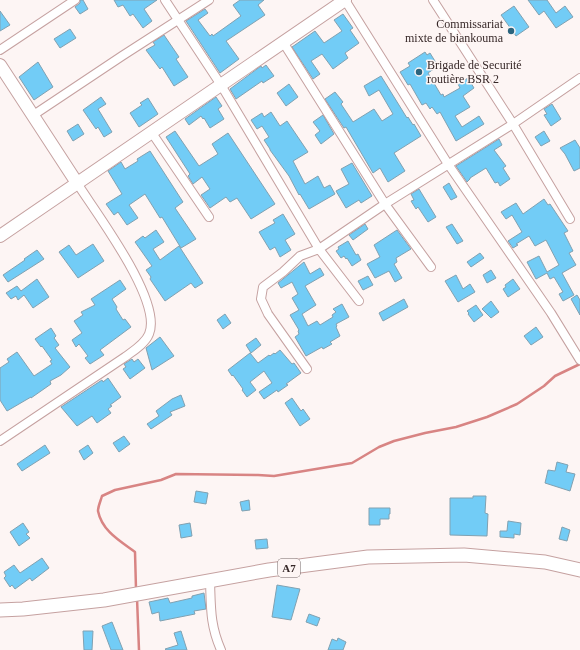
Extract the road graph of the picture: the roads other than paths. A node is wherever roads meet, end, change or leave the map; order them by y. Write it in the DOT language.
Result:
graph roads {
  1 [pos="75,0"];
  2 [pos="164,0"];
  3 [pos="208,0"];
  4 [pos="345,0"];
  5 [pos="433,0"];
  6 [pos="177,20"];
  7 [pos="283,42"];
  8 [pos="0,50"];
  9 [pos="0,65"];
  10 [pos="580,78"];
  11 [pos="221,85"];
  12 [pos="32,116"];
  13 [pos="513,124"];
  14 [pos="152,133"];
  15 [pos="448,164"];
  16 [pos="77,184"];
  17 [pos="385,204"];
  18 [pos="209,217"];
  19 [pos="570,219"];
  20 [pos="0,236"];
  21 [pos="319,249"];
  22 [pos="431,267"];
  23 [pos="359,301"];
  24 [pos="580,360"];
  25 [pos="307,369"];
  26 [pos="0,441"];
  27 [pos="580,570"];
  28 [pos="210,581"];
  29 [pos="0,610"];
  30 [pos="221,650"];
  1 -- 8 [label="street"];
  2 -- 6 [label="street"];
  3 -- 6 [label="street"];
  4 -- 7 [label="street"];
  4 -- 15 [label="street"];
  5 -- 13 [label="street"];
  6 -- 11 [label="street"];
  6 -- 12 [label="street"];
  7 -- 11 [label="street"];
  7 -- 17 [label="street"];
  9 -- 12 [label="street"];
  10 -- 13 [label="street"];
  11 -- 14 [label="street"];
  11 -- 21 [label="street"];
  12 -- 16 [label="street"];
  13 -- 15 [label="street"];
  13 -- 19 [label="street"];
  14 -- 16 [label="street"];
  14 -- 18 [label="street"];
  15 -- 17 [label="street"];
  15 -- 24 [label="street"];
  16 -- 20 [label="street"];
  16 -- 26 [label="street"];
  17 -- 21 [label="street"];
  17 -- 22 [label="street"];
  21 -- 23 [label="street"];
  21 -- 25 [label="street"];
  27 -- 28 [label="main road, A7"];
  28 -- 29 [label="main road, A7"];
  28 -- 30 [label="street"];
}
